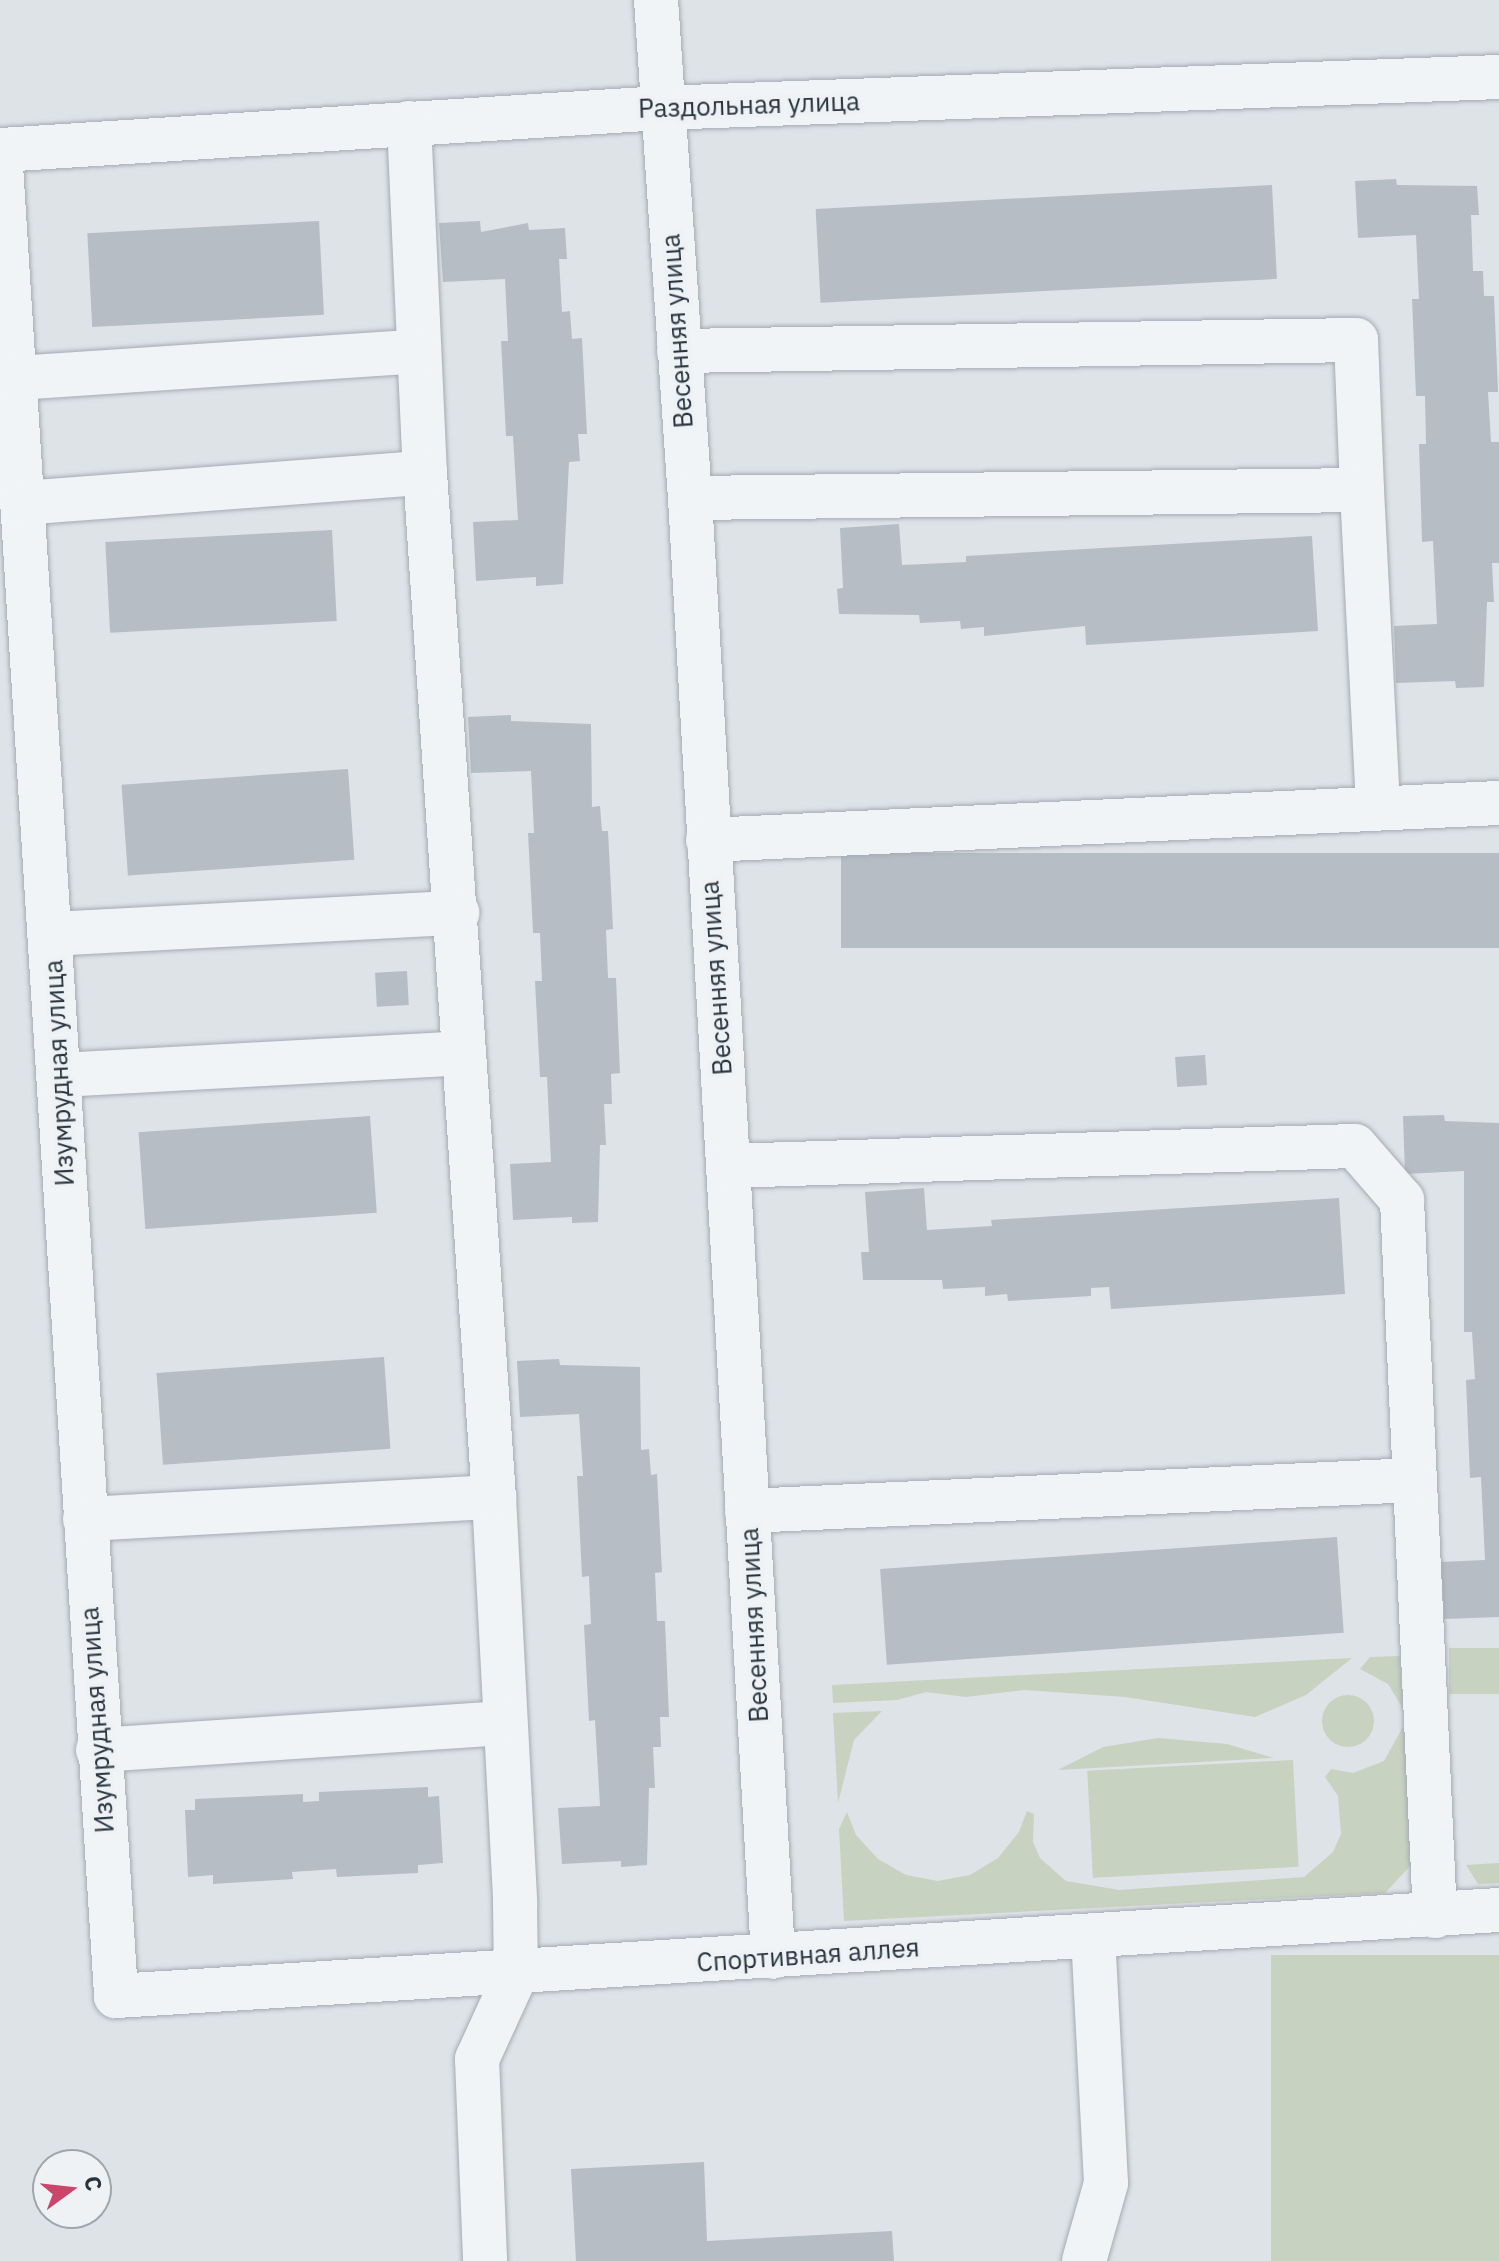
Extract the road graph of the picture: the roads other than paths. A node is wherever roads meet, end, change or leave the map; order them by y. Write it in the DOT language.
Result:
graph roads {
  1 [pos="656,0"];
  2 [pos="1499,77"];
  3 [pos="661,108"];
  4 [pos="409,123"];
  5 [pos="0,150"];
  6 [pos="418,351"];
  7 [pos="679,351"];
  8 [pos="16,378"];
  9 [pos="425,473"];
  10 [pos="1362,490"];
  11 [pos="690,498"];
  12 [pos="22,503"];
  13 [pos="1499,803"];
  14 [pos="1378,808"];
  15 [pos="708,840"];
  16 [pos="457,913"];
  17 [pos="51,934"];
  18 [pos="463,1053"];
  19 [pos="59,1075"];
  20 [pos="728,1166"];
  21 [pos="1414,1480"];
  22 [pos="494,1497"];
  23 [pos="747,1511"];
  24 [pos="85,1519"];
  25 [pos="504,1723"];
  26 [pos="98,1750"];
  27 [pos="1499,1910"];
  28 [pos="1435,1916"];
  29 [pos="1093,1937"];
  30 [pos="773,1957"];
  31 [pos="516,1974"];
  32 [pos="116,1996"];
  33 [pos="485,2261"];
  34 [pos="1084,2261"];
  1 -- 3 [label="street, Весенняя улица"];
  2 -- 3 [label="street, Раздольная улица"];
  3 -- 4 [label="street, Раздольная улица"];
  3 -- 7 [label="street, Весенняя улица"];
  4 -- 5 [label="street, Раздольная улица"];
  4 -- 6 [label="street"];
  5 -- 8 [label="street, Изумрудная улица"];
  6 -- 8 [label="street"];
  6 -- 9 [label="street"];
  7 -- 10 [label="street"];
  7 -- 11 [label="street, Весенняя улица"];
  8 -- 12 [label="street, Изумрудная улица"];
  9 -- 12 [label="street"];
  9 -- 16 [label="street"];
  10 -- 11 [label="street"];
  10 -- 14 [label="street"];
  11 -- 15 [label="street, Весенняя улица"];
  12 -- 17 [label="street, Изумрудная улица"];
  13 -- 14 [label="street"];
  14 -- 15 [label="street"];
  15 -- 20 [label="street, Весенняя улица"];
  16 -- 17 [label="street"];
  16 -- 18 [label="street"];
  17 -- 19 [label="street, Изумрудная улица"];
  18 -- 19 [label="street"];
  18 -- 22 [label="street"];
  19 -- 24 [label="street, Изумрудная улица"];
  20 -- 21 [label="street"];
  20 -- 23 [label="street, Весенняя улица"];
  21 -- 23 [label="street"];
  21 -- 28 [label="street"];
  22 -- 24 [label="street"];
  22 -- 25 [label="street"];
  23 -- 30 [label="street, Весенняя улица"];
  24 -- 26 [label="street, Изумрудная улица"];
  25 -- 26 [label="street"];
  25 -- 31 [label="street"];
  26 -- 32 [label="street, Изумрудная улица"];
  27 -- 28 [label="street, Спортивная аллея"];
  28 -- 29 [label="street, Спортивная аллея"];
  29 -- 30 [label="street, Спортивная аллея"];
  29 -- 34 [label="street"];
  30 -- 31 [label="street, Спортивная аллея"];
  31 -- 32 [label="street, Спортивная аллея"];
  31 -- 33 [label="street"];
}
